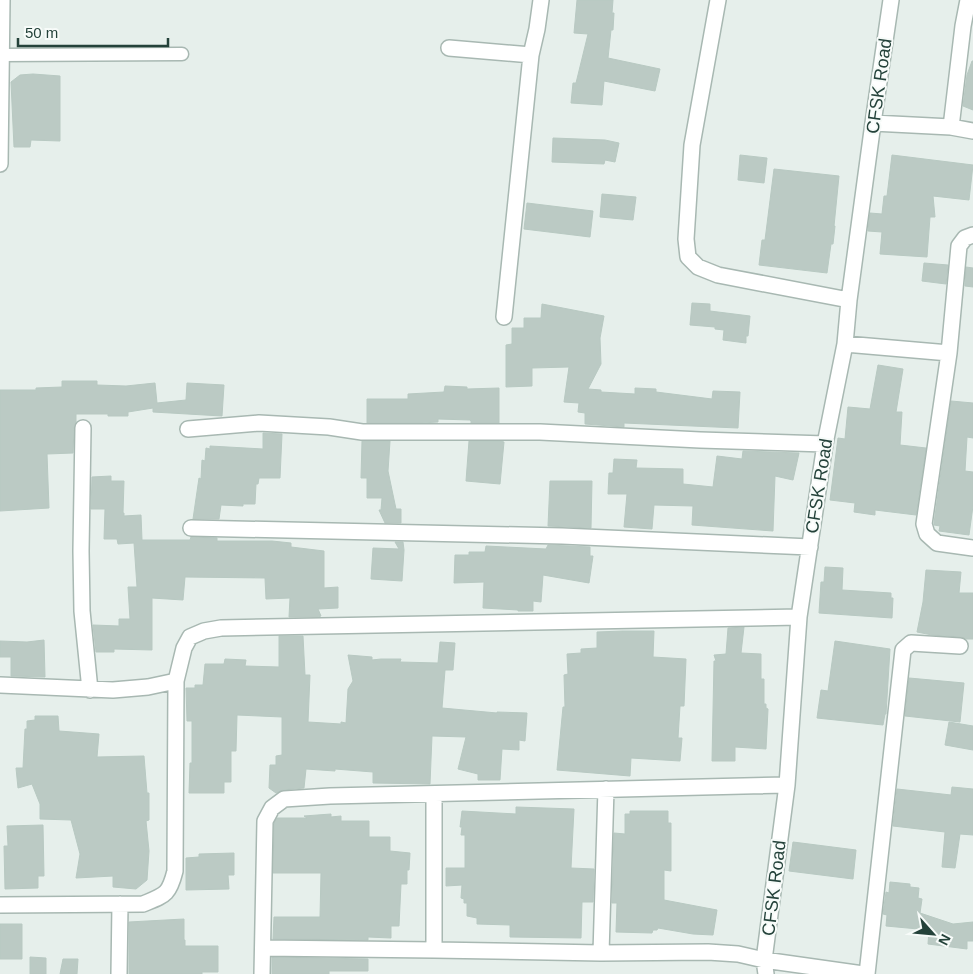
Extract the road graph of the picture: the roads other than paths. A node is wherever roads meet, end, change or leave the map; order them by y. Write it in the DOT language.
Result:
graph roads {
  1 [pos="2,0"];
  2 [pos="541,0"];
  3 [pos="718,0"];
  4 [pos="891,0"];
  5 [pos="968,0"];
  6 [pos="449,48"];
  7 [pos="182,54"];
  8 [pos="1,55"];
  9 [pos="531,55"];
  10 [pos="873,123"];
  11 [pos="951,127"];
  12 [pos="973,131"];
  13 [pos="0,164"];
  14 [pos="973,235"];
  15 [pos="850,300"];
  16 [pos="504,317"];
  17 [pos="845,344"];
  18 [pos="949,353"];
  19 [pos="83,428"];
  20 [pos="188,429"];
  21 [pos="824,444"];
  22 [pos="191,528"];
  23 [pos="810,547"];
  24 [pos="973,548"];
  25 [pos="800,617"];
  26 [pos="960,646"];
  27 [pos="176,681"];
  28 [pos="0,685"];
  29 [pos="90,690"];
  30 [pos="787,785"];
  31 [pos="606,789"];
  32 [pos="434,794"];
  33 [pos="120,904"];
  34 [pos="0,905"];
  35 [pos="263,948"];
  36 [pos="434,950"];
  37 [pos="601,953"];
  38 [pos="765,967"];
  39 [pos="119,974"];
  40 [pos="262,974"];
  41 [pos="862,974"];
  42 [pos="867,974"];
  1 -- 8 [label="street"];
  2 -- 9 [label="street"];
  3 -- 15 [label="street"];
  4 -- 10 [label="street, CFSK Road"];
  5 -- 11 [label="street"];
  6 -- 9 [label="street"];
  7 -- 8 [label="lane"];
  8 -- 13 [label="street"];
  9 -- 16 [label="street"];
  10 -- 11 [label="street"];
  10 -- 15 [label="street, CFSK Road"];
  11 -- 12 [label="street"];
  14 -- 18 [label="street"];
  15 -- 17 [label="street, CFSK Road"];
  17 -- 18 [label="street"];
  17 -- 21 [label="street, CFSK Road"];
  18 -- 24 [label="street"];
  19 -- 29 [label="street"];
  20 -- 21 [label="street"];
  21 -- 23 [label="street, CFSK Road"];
  22 -- 23 [label="street"];
  23 -- 25 [label="street, CFSK Road"];
  25 -- 27 [label="street"];
  25 -- 30 [label="street, CFSK Road"];
  26 -- 42 [label="street"];
  27 -- 29 [label="street"];
  27 -- 33 [label="street"];
  28 -- 29 [label="street"];
  30 -- 31 [label="street"];
  30 -- 38 [label="street, CFSK Road"];
  31 -- 32 [label="street"];
  31 -- 37 [label="street"];
  32 -- 35 [label="street"];
  32 -- 36 [label="street"];
  33 -- 34 [label="street"];
  33 -- 39 [label="street"];
  35 -- 36 [label="street"];
  35 -- 40 [label="street"];
  36 -- 37 [label="street"];
  37 -- 38 [label="street"];
  38 -- 41 [label="street"];
}
